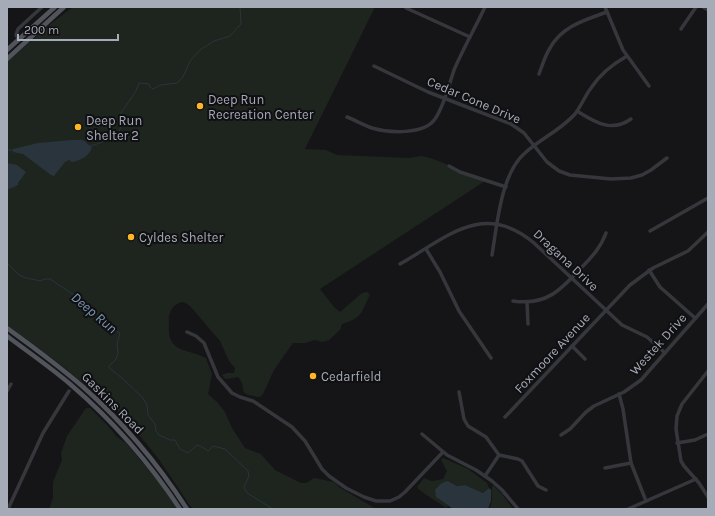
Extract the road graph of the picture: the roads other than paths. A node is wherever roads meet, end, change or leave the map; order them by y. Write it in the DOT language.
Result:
graph roads {
  1 [pos="42,7"];
  2 [pos="55,7"];
  3 [pos="64,7"];
  4 [pos="485,7"];
  5 [pos="605,7"];
  6 [pos="696,7"];
  7 [pos="703,7"];
  8 [pos="406,8"];
  9 [pos="708,10"];
  10 [pos="607,12"];
  11 [pos="681,29"];
  12 [pos="470,37"];
  13 [pos="19,40"];
  14 [pos="7,50"];
  15 [pos="627,56"];
  16 [pos="7,59"];
  17 [pos="374,66"];
  18 [pos="539,74"];
  19 [pos="648,86"];
  20 [pos="444,98"];
  21 [pos="577,111"];
  22 [pos="347,117"];
  23 [pos="630,119"];
  24 [pos="534,146"];
  25 [pos="667,158"];
  26 [pos="449,166"];
  27 [pos="506,187"];
  28 [pos="708,198"];
  29 [pos="497,224"];
  30 [pos="650,231"];
  31 [pos="708,232"];
  32 [pos="606,233"];
  33 [pos="426,249"];
  34 [pos="492,255"];
  35 [pos="400,264"];
  36 [pos="649,270"];
  37 [pos="572,278"];
  38 [pos="513,301"];
  39 [pos="527,302"];
  40 [pos="708,304"];
  41 [pos="606,310"];
  42 [pos="695,318"];
  43 [pos="528,324"];
  44 [pos="7,328"];
  45 [pos="187,332"];
  46 [pos="7,336"];
  47 [pos="572,346"];
  48 [pos="665,353"];
  49 [pos="491,358"];
  50 [pos="585,359"];
  51 [pos="708,371"];
  52 [pos="11,384"];
  53 [pos="7,391"];
  54 [pos="69,391"];
  55 [pos="458,392"];
  56 [pos="619,394"];
  57 [pos="505,417"];
  58 [pos="422,434"];
  59 [pos="708,434"];
  60 [pos="561,435"];
  61 [pos="677,443"];
  62 [pos="443,452"];
  63 [pos="499,454"];
  64 [pos="631,463"];
  65 [pos="605,468"];
  66 [pos="485,476"];
  67 [pos="696,479"];
  68 [pos="546,490"];
  69 [pos="708,497"];
  70 [pos="646,501"];
  71 [pos="8,509"];
  72 [pos="180,509"];
  73 [pos="187,509"];
  74 [pos="518,509"];
  75 [pos="628,509"];
  1 -- 13 [label="street"];
  2 -- 13 [label="main road"];
  3 -- 16 [label="main road"];
  4 -- 12 [label="street"];
  5 -- 10 [label="street"];
  6 -- 11 [label="street"];
  7 -- 9 [label="street"];
  8 -- 12 [label="street"];
  10 -- 15 [label="street"];
  10 -- 18 [label="street"];
  12 -- 20 [label="street"];
  13 -- 14 [label="main road"];
  15 -- 19 [label="street"];
  15 -- 21 [label="street"];
  17 -- 20 [label="street, Cedar Cone Drive"];
  20 -- 22 [label="street"];
  20 -- 24 [label="street, Cedar Cone Drive"];
  21 -- 23 [label="street"];
  21 -- 24 [label="street"];
  24 -- 25 [label="street, Cedar Cone Drive"];
  24 -- 27 [label="street"];
  26 -- 27 [label="street"];
  27 -- 29 [label="street"];
  28 -- 30 [label="street"];
  29 -- 33 [label="street, Dragana Drive"];
  29 -- 34 [label="street"];
  29 -- 37 [label="street, Dragana Drive"];
  31 -- 36 [label="street, Foxmoore Avenue"];
  32 -- 37 [label="street"];
  33 -- 35 [label="street, Dragana Drive"];
  33 -- 49 [label="street"];
  36 -- 41 [label="street, Foxmoore Avenue"];
  36 -- 42 [label="street"];
  37 -- 39 [label="street"];
  37 -- 41 [label="street, Dragana Drive"];
  38 -- 39 [label="street"];
  39 -- 43 [label="street"];
  40 -- 42 [label="street, Westek Drive"];
  41 -- 47 [label="street, Foxmoore Avenue"];
  41 -- 48 [label="street, Dragana Drive"];
  42 -- 48 [label="street, Westek Drive"];
  44 -- 73 [label="main road, Gaskins Road"];
  45 -- 62 [label="street"];
  46 -- 72 [label="main road, Gaskins Road"];
  47 -- 50 [label="street"];
  47 -- 57 [label="street, Foxmoore Avenue"];
  48 -- 56 [label="street, Westek Drive"];
  51 -- 61 [label="street"];
  52 -- 53 [label="street"];
  54 -- 71 [label="street"];
  55 -- 63 [label="street"];
  56 -- 60 [label="street, Westek Drive"];
  56 -- 64 [label="street"];
  58 -- 62 [label="street"];
  59 -- 61 [label="street"];
  61 -- 67 [label="street"];
  62 -- 66 [label="street"];
  63 -- 66 [label="street"];
  63 -- 68 [label="street"];
  64 -- 65 [label="street"];
  64 -- 70 [label="street"];
  66 -- 74 [label="street"];
  67 -- 69 [label="street"];
  67 -- 70 [label="street"];
  70 -- 75 [label="street"];
}
